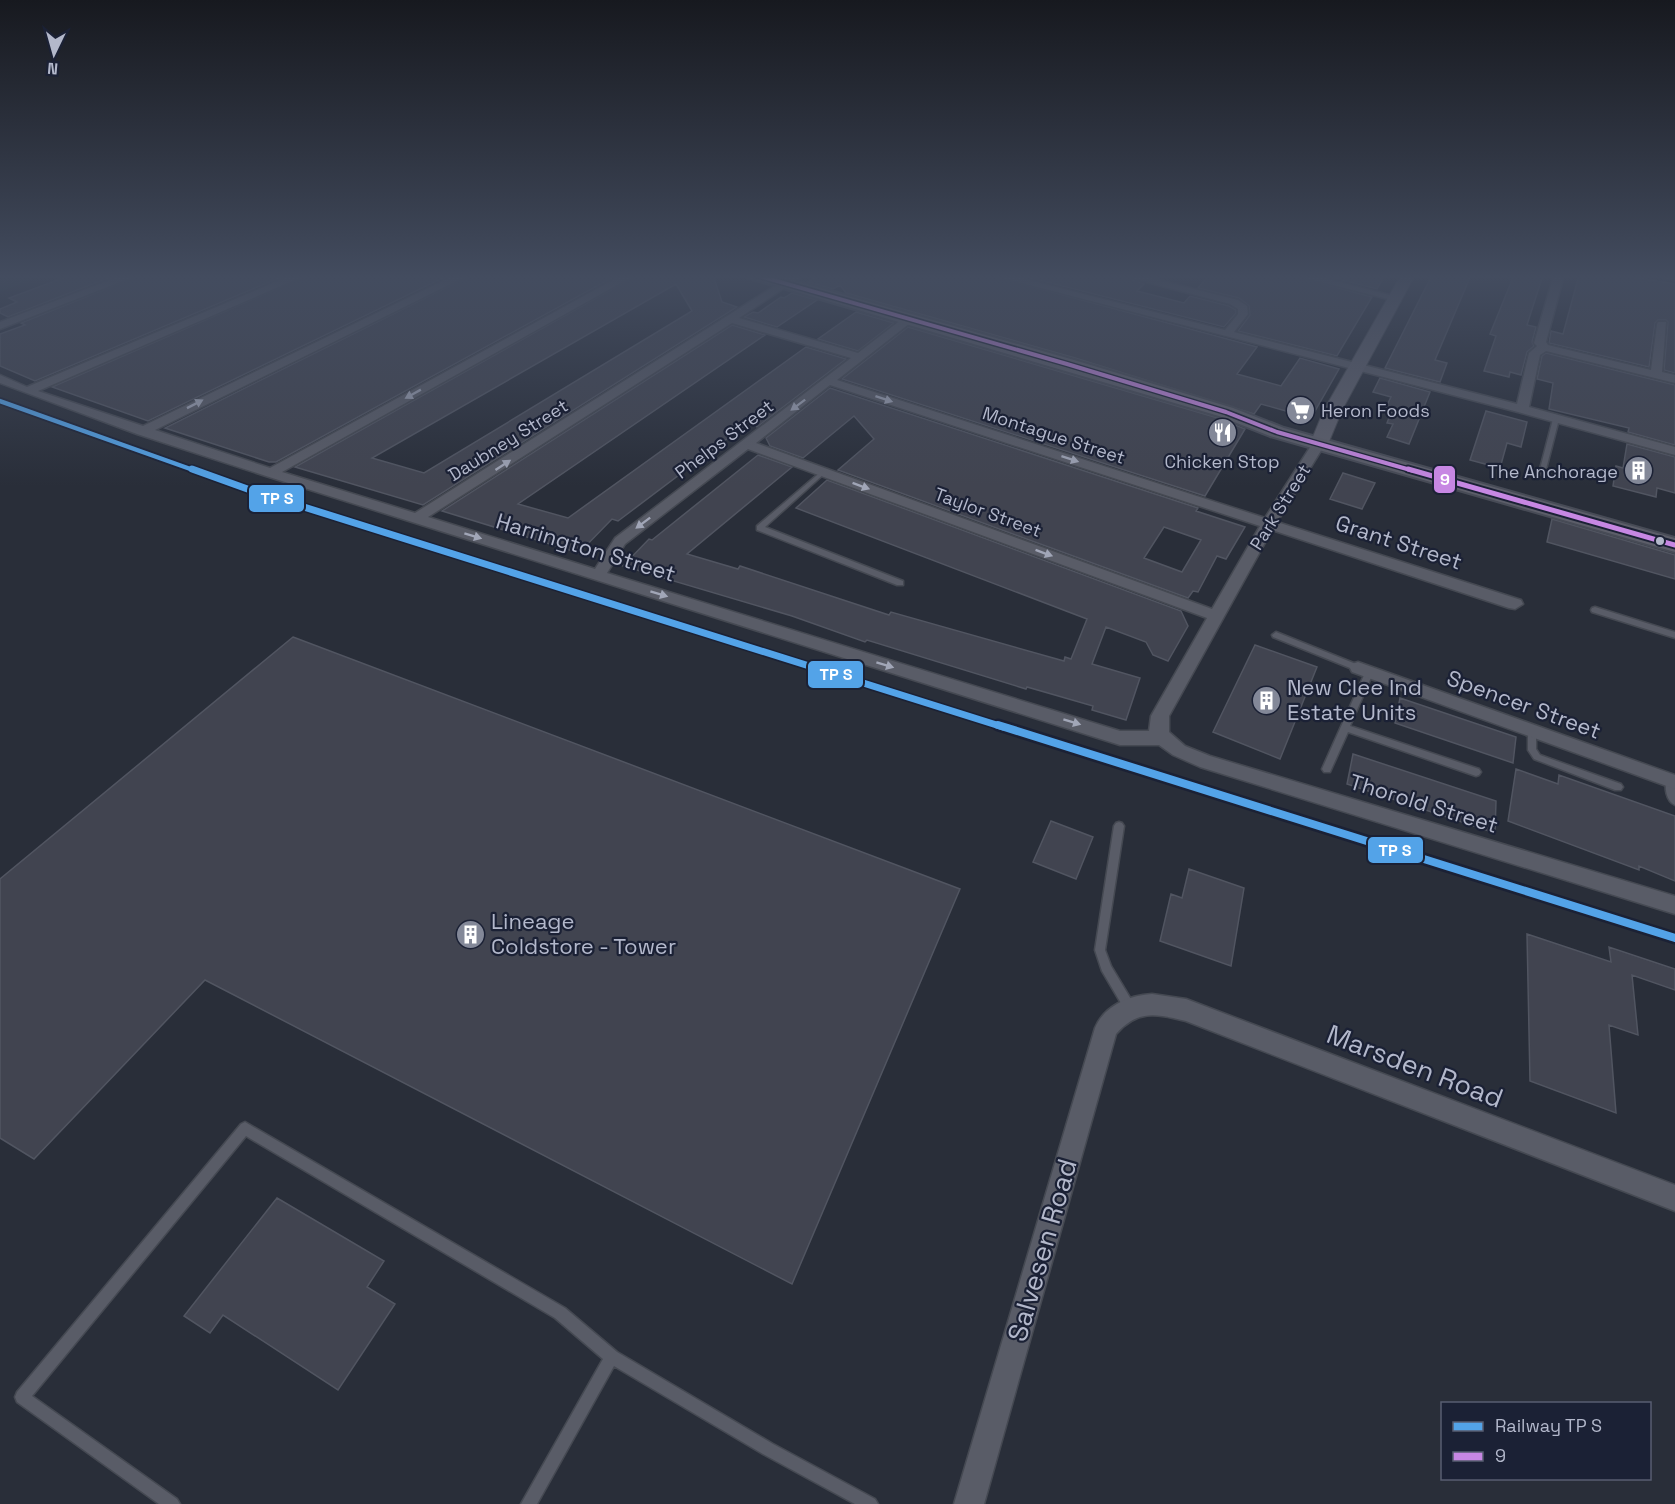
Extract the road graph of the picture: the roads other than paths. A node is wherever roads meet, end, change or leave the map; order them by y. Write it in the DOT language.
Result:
graph roads {
  1 [pos="135,345"];
  2 [pos="319,345"];
  3 [pos="502,345"];
  4 [pos="690,345"];
  5 [pos="820,345"];
  6 [pos="875,345"];
  7 [pos="1001,345"];
  8 [pos="1271,345"];
  9 [pos="1369,345"];
  10 [pos="1540,345"];
  11 [pos="1660,345"];
  12 [pos="1539,350"];
  13 [pos="860,357"];
  14 [pos="1357,367"];
  15 [pos="1656,375"];
  16 [pos="0,379"];
  17 [pos="1675,379"];
  18 [pos="829,381"];
  19 [pos="27,391"];
  20 [pos="1522,409"];
  21 [pos="1556,419"];
  22 [pos="142,431"];
  23 [pos="1322,438"];
  24 [pos="746,444"];
  25 [pos="1675,452"];
  26 [pos="822,472"];
  27 [pos="1542,472"];
  28 [pos="270,473"];
  29 [pos="417,518"];
  30 [pos="1268,524"];
  31 [pos="1675,533"];
  32 [pos="1675,545"];
  33 [pos="598,575"];
  34 [pos="900,584"];
  35 [pos="1515,604"];
  36 [pos="1595,610"];
  37 [pos="1216,616"];
  38 [pos="1276,634"];
  39 [pos="1675,634"];
  40 [pos="1364,671"];
  41 [pos="1345,728"];
  42 [pos="1532,731"];
  43 [pos="1162,738"];
  44 [pos="1327,769"];
  45 [pos="1476,772"];
  46 [pos="1673,782"];
  47 [pos="1618,787"];
  48 [pos="1675,801"];
  49 [pos="1119,826"];
  50 [pos="1675,905"];
  51 [pos="1129,1006"];
  52 [pos="1675,1198"];
  53 [pos="612,1357"];
  54 [pos="172,1504"];
  55 [pos="529,1504"];
  56 [pos="870,1504"];
  57 [pos="969,1504"];
  1 -- 19 [label="street"];
  22 -- 2 [label="street, one-way"];
  3 -- 28 [label="street, one-way"];
  29 -- 4 [label="street, Daubney Street, one-way"];
  5 -- 13 [label="street"];
  6 -- 13 [label="street, Phelps Street"];
  7 -- 23 [label="main road"];
  8 -- 14 [label="street"];
  9 -- 14 [label="street, Park Street"];
  10 -- 12 [label="street"];
  11 -- 15 [label="street"];
  12 -- 15 [label="street"];
  12 -- 20 [label="street"];
  13 -- 18 [label="street, Phelps Street"];
  14 -- 20 [label="street"];
  14 -- 23 [label="street, Park Street"];
  15 -- 17 [label="street"];
  16 -- 19 [label="street, Harrington Street"];
  18 -- 24 [label="street, Phelps Street, one-way"];
  18 -- 30 [label="street, Montague Street, one-way"];
  19 -- 22 [label="street, Harrington Street"];
  20 -- 21 [label="street"];
  21 -- 25 [label="street"];
  21 -- 27 [label="lane"];
  22 -- 28 [label="street, Harrington Street"];
  23 -- 30 [label="street, Park Street"];
  23 -- 31 [label="main road"];
  23 -- 32 [label="main road"];
  24 -- 26 [label="street, Taylor Street"];
  24 -- 33 [label="street, Phelps Street, one-way"];
  26 -- 34 [label="lane"];
  26 -- 37 [label="street, Taylor Street, one-way"];
  28 -- 29 [label="street, Harrington Street"];
  29 -- 33 [label="street, Harrington Street, one-way"];
  30 -- 35 [label="street, Grant Street"];
  30 -- 37 [label="street, Park Street"];
  33 -- 43 [label="street, Harrington Street, one-way"];
  36 -- 39 [label="lane"];
  37 -- 43 [label="street, Park Street"];
  38 -- 40 [label="lane"];
  40 -- 41 [label="lane"];
  40 -- 42 [label="street, Spencer Street"];
  41 -- 44 [label="lane"];
  41 -- 45 [label="lane"];
  42 -- 46 [label="street, Spencer Street"];
  42 -- 47 [label="lane"];
  43 -- 50 [label="street, Thorold Street"];
  46 -- 48 [label="lane"];
  49 -- 51 [label="lane"];
  51 -- 52 [label="street, Marsden Road"];
  51 -- 57 [label="street, Salvesen Road"];
  53 -- 54 [label="lane"];
  53 -- 55 [label="lane"];
  53 -- 56 [label="lane"];
}
